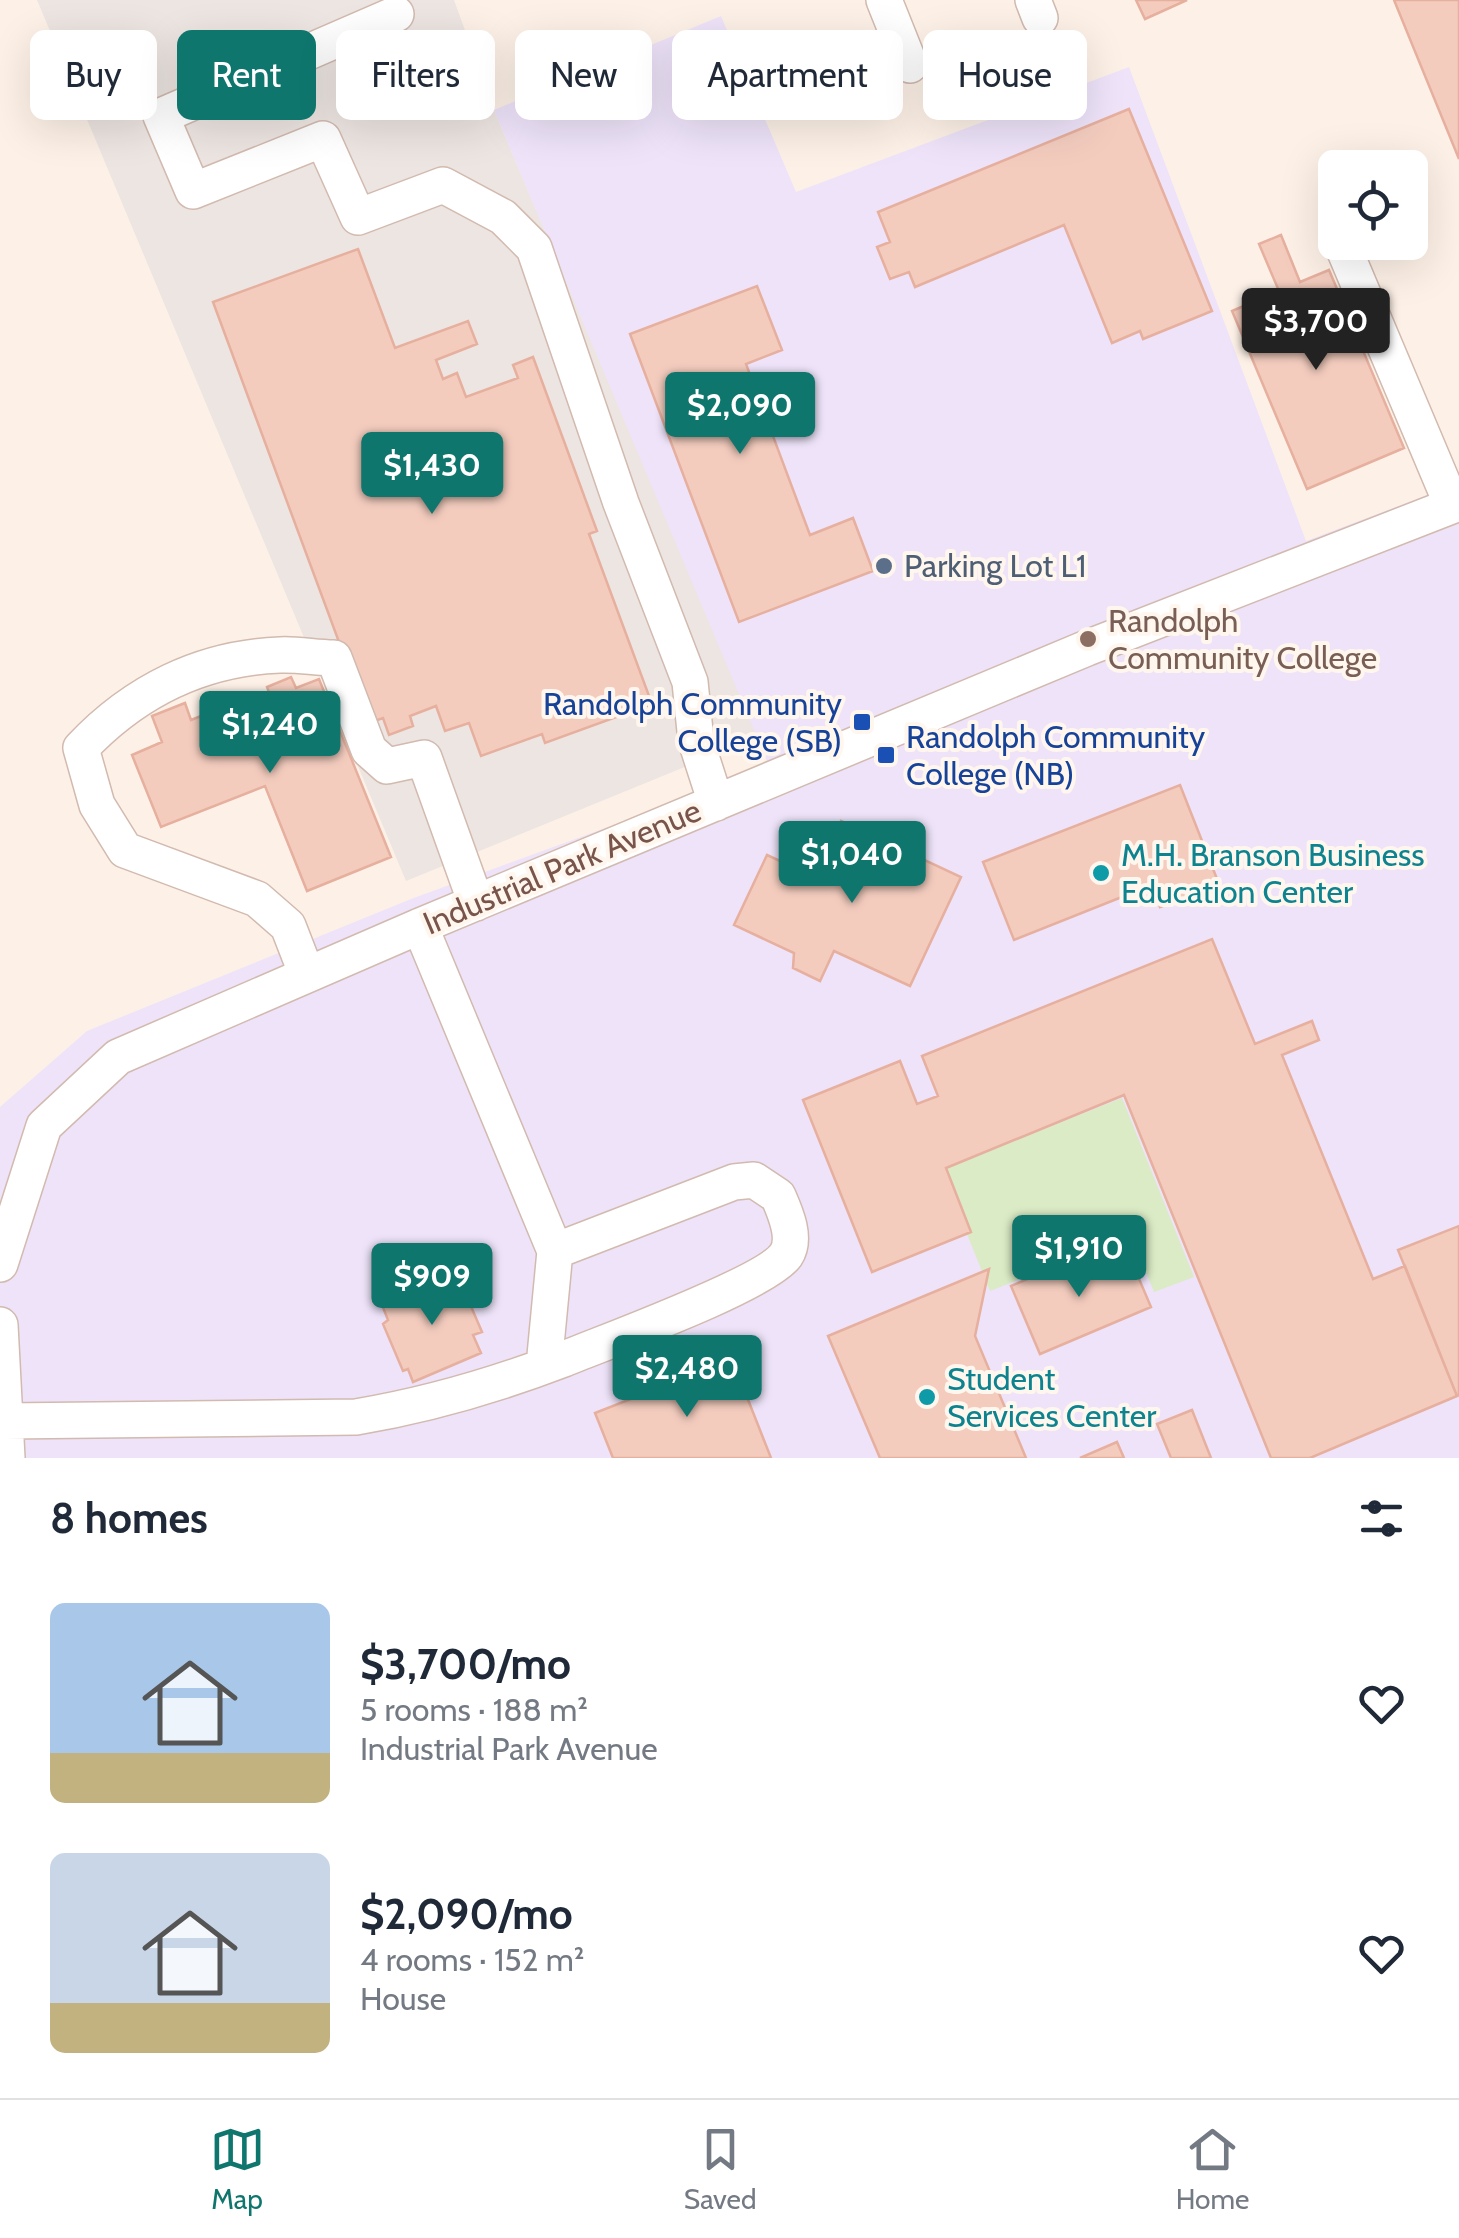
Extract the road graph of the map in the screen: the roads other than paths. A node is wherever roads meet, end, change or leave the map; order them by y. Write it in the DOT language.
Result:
graph roads {
  1 [pos="884,0"];
  2 [pos="396,14"];
  3 [pos="910,65"];
  4 [pos="1349,260"];
  5 [pos="1455,504"];
  6 [pos="716,803"];
  7 [pos="476,903"];
  8 [pos="420,926"];
  9 [pos="308,975"];
  10 [pos="555,1250"];
  11 [pos="0,1264"];
  12 [pos="0,1324"];
  13 [pos="544,1366"];
  14 [pos="5,1420"];
  15 [pos="6,1458"];
  1 -- 3 [label="street"];
  2 -- 6 [label="street"];
  4 -- 5 [label="street"];
  5 -- 6 [label="street, Industrial Park Avenue"];
  6 -- 7 [label="street, Industrial Park Avenue"];
  7 -- 8 [label="street, Industrial Park Avenue"];
  7 -- 9 [label="street"];
  8 -- 9 [label="street, Industrial Park Avenue"];
  8 -- 10 [label="street"];
  9 -- 11 [label="street, Industrial Park Avenue"];
  10 -- 13 [label="street"];
  10 -- 13 [label="street"];
  12 -- 14 [label="street"];
  13 -- 14 [label="street"];
  14 -- 15 [label="street"];
}
